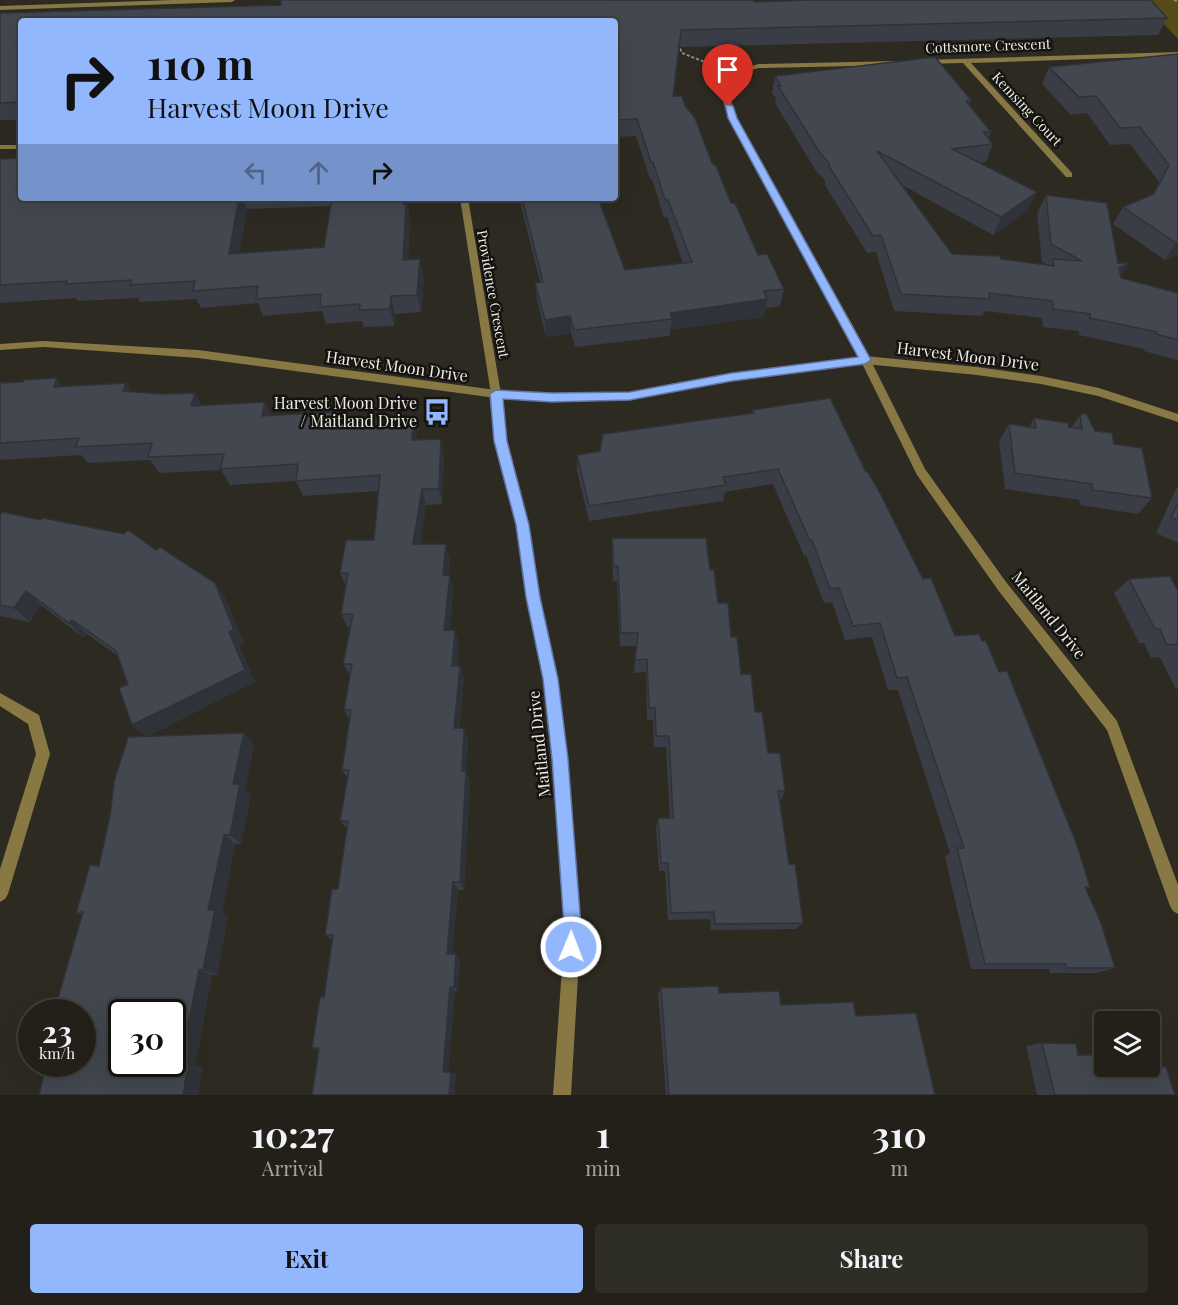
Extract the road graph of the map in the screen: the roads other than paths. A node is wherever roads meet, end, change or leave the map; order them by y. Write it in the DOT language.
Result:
graph roads {
  1 [pos="232,0"];
  2 [pos="88,2"];
  3 [pos="0,8"];
  4 [pos="1178,54"];
  5 [pos="919,62"];
  6 [pos="965,62"];
  7 [pos="908,63"];
  8 [pos="0,147"];
  9 [pos="18,147"];
  10 [pos="1069,175"];
  11 [pos="464,201"];
  12 [pos="0,346"];
  13 [pos="865,360"];
  14 [pos="496,394"];
  15 [pos="1178,418"];
  16 [pos="0,699"];
  17 [pos="0,894"];
  18 [pos="1178,906"];
  19 [pos="562,1095"];
  1 -- 2 [label="street"];
  2 -- 3 [label="street"];
  4 -- 6 [label="street, Cottsmore Crescent"];
  5 -- 6 [label="street, Cottsmore Crescent"];
  6 -- 10 [label="street, Kemsing Court"];
  7 -- 13 [label="street, Cottsmore Crescent"];
  8 -- 9 [label="street"];
  11 -- 14 [label="street, Providence Crescent"];
  12 -- 14 [label="street, Harvest Moon Drive"];
  13 -- 14 [label="street, Harvest Moon Drive"];
  13 -- 15 [label="street, Harvest Moon Drive"];
  13 -- 18 [label="street, Maitland Drive"];
  14 -- 19 [label="street, Maitland Drive"];
  16 -- 17 [label="street"];
}
